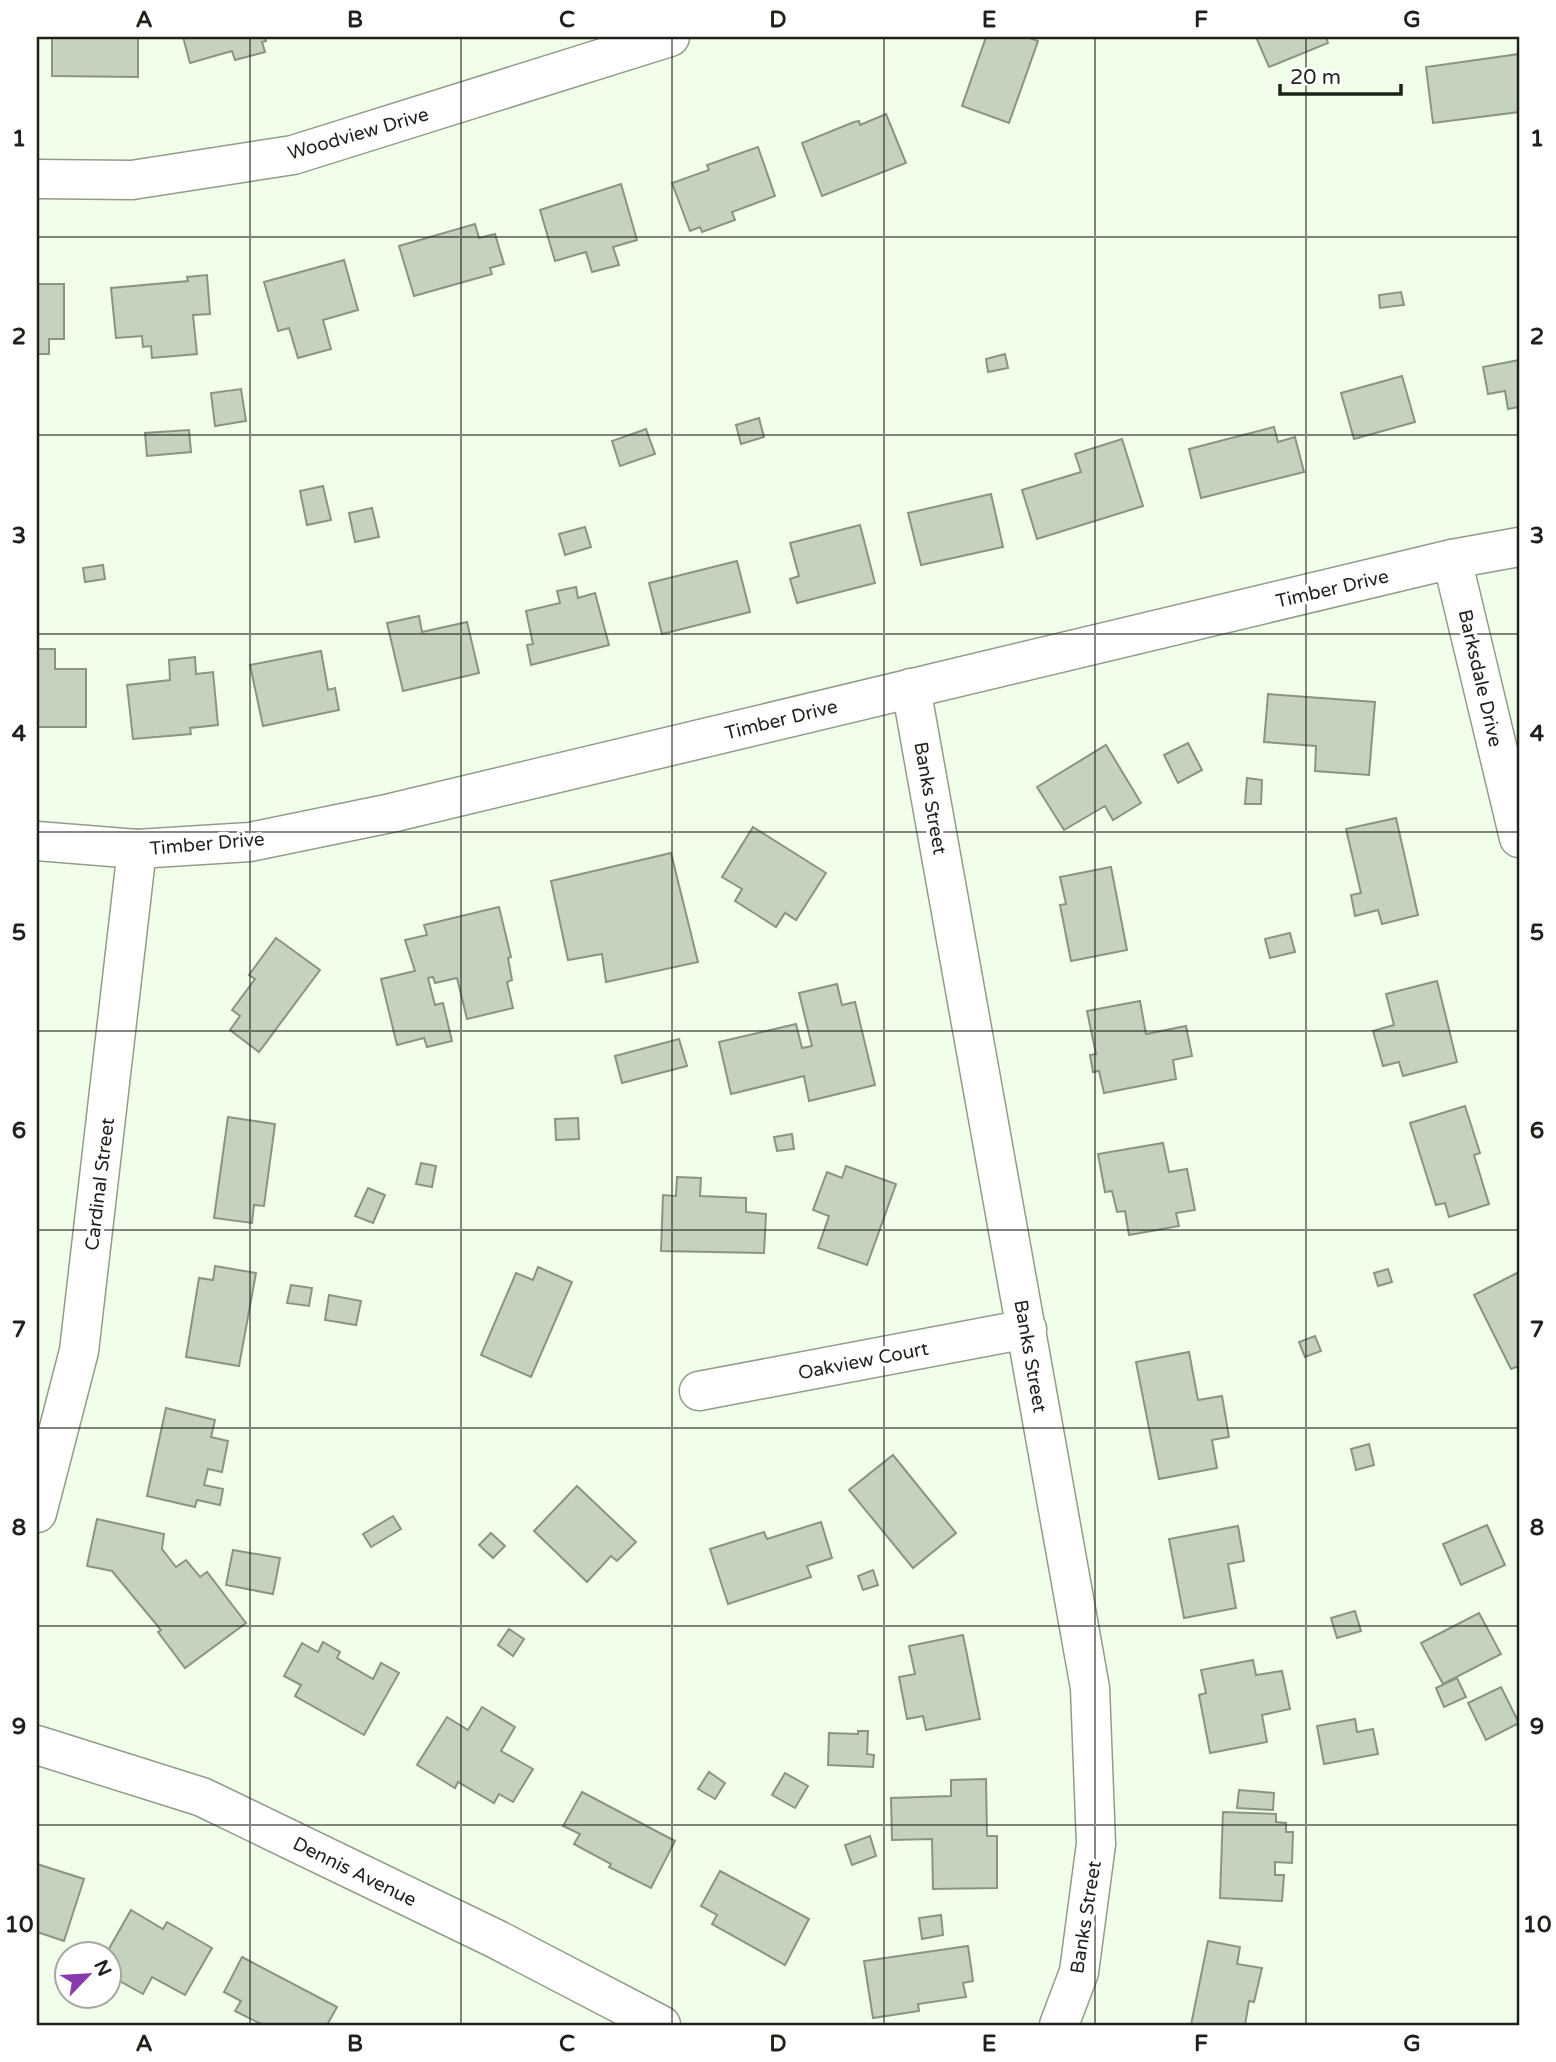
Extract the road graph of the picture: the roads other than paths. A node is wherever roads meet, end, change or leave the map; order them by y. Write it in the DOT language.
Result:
graph roads {
  1 [pos="670,37"];
  2 [pos="37,179"];
  3 [pos="1519,547"];
  4 [pos="1452,559"];
  5 [pos="911,688"];
  6 [pos="1519,838"];
  7 [pos="37,841"];
  8 [pos="137,849"];
  9 [pos="1027,1329"];
  10 [pos="699,1391"];
  11 [pos="37,1513"];
  12 [pos="37,1745"];
  13 [pos="662,2025"];
  14 [pos="1059,2025"];
  1 -- 2 [label="street, Woodview Drive"];
  3 -- 4 [label="street, Timber Drive"];
  4 -- 5 [label="street, Timber Drive"];
  4 -- 6 [label="street, Barksdale Drive"];
  5 -- 8 [label="street, Timber Drive"];
  5 -- 9 [label="street, Banks Street"];
  7 -- 8 [label="street, Timber Drive"];
  8 -- 11 [label="street, Cardinal Street"];
  9 -- 10 [label="street, Oakview Court"];
  9 -- 14 [label="street, Banks Street"];
  12 -- 13 [label="street, Dennis Avenue"];
}
